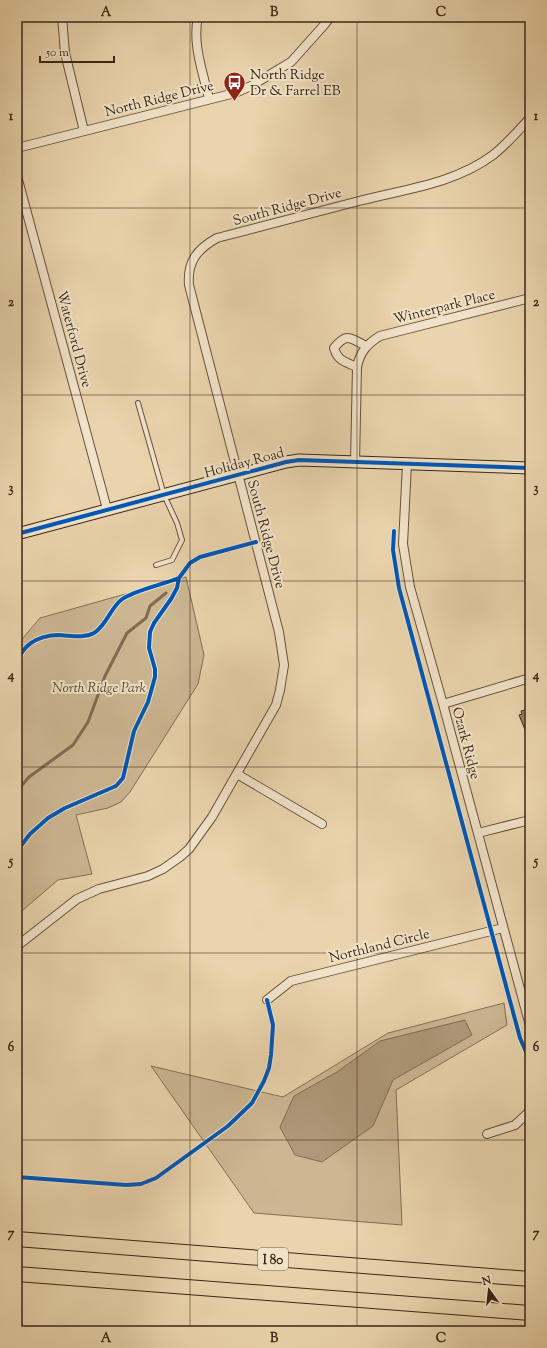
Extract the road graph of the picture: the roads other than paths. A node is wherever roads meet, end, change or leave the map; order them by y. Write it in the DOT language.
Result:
graph roads {
  1 [pos="62,17"];
  2 [pos="198,17"];
  3 [pos="330,17"];
  4 [pos="209,99"];
  5 [pos="530,118"];
  6 [pos="84,131"];
  7 [pos="17,148"];
  8 [pos="17,176"];
  9 [pos="530,298"];
  10 [pos="366,346"];
  11 [pos="357,367"];
  12 [pos="138,403"];
  13 [pos="355,462"];
  14 [pos="407,464"];
  15 [pos="530,468"];
  16 [pos="238,475"];
  17 [pos="164,495"];
  18 [pos="107,509"];
  19 [pos="18,529"];
  20 [pos="156,565"];
  21 [pos="530,678"];
  22 [pos="443,704"];
  23 [pos="237,774"];
  24 [pos="530,820"];
  25 [pos="322,824"];
  26 [pos="478,833"];
  27 [pos="503,928"];
  28 [pos="17,946"];
  29 [pos="267,1000"];
  30 [pos="530,1026"];
  31 [pos="530,1111"];
  32 [pos="487,1134"];
  33 [pos="17,1239"];
  34 [pos="17,1274"];
  35 [pos="530,1279"];
  36 [pos="530,1313"];
  1 -- 6 [label="street"];
  2 -- 4 [label="street"];
  3 -- 4 [label="street, North Ridge Drive"];
  4 -- 6 [label="street, North Ridge Drive"];
  5 -- 16 [label="street, South Ridge Drive"];
  6 -- 7 [label="street, North Ridge Drive"];
  8 -- 18 [label="street, Waterford Drive"];
  9 -- 10 [label="street, Winterpark Place"];
  10 -- 11 [label="street"];
  10 -- 11 [label="street"];
  11 -- 13 [label="street"];
  12 -- 17 [label="lane"];
  13 -- 14 [label="street, Holiday Road"];
  13 -- 16 [label="street, Holiday Road"];
  14 -- 15 [label="street, Holiday Road"];
  14 -- 22 [label="street, Ozark Ridge"];
  16 -- 17 [label="street, Holiday Road"];
  16 -- 23 [label="street, South Ridge Drive"];
  17 -- 18 [label="street, Holiday Road"];
  17 -- 20 [label="lane"];
  18 -- 19 [label="street, Holiday Road"];
  21 -- 22 [label="street"];
  22 -- 26 [label="street, Ozark Ridge"];
  23 -- 25 [label="street"];
  23 -- 28 [label="street, South Ridge Drive"];
  24 -- 26 [label="street"];
  26 -- 27 [label="street, Ozark Ridge"];
  27 -- 29 [label="street, Northland Circle"];
  27 -- 30 [label="street, Ozark Ridge"];
  31 -- 32 [label="street"];
  33 -- 35 [label="highway, I 80"];
  34 -- 36 [label="highway"];
}
